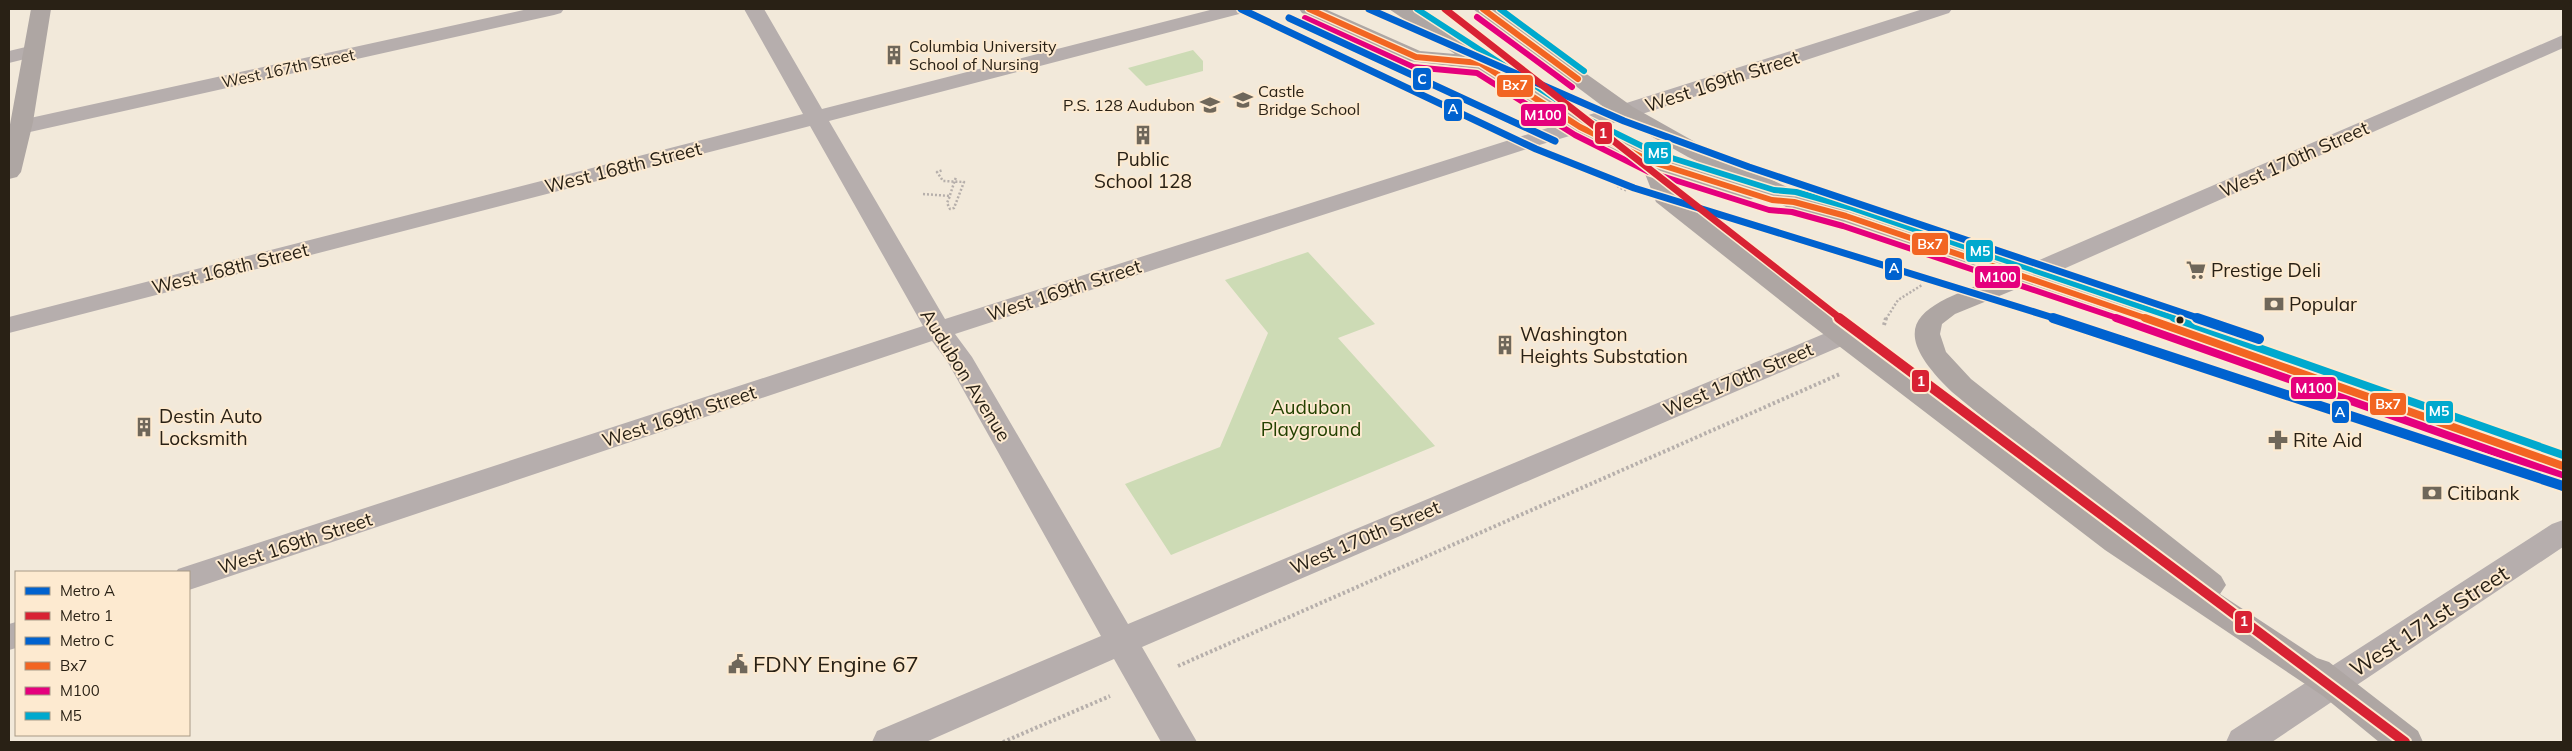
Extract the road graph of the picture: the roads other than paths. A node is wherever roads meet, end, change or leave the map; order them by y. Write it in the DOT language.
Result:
graph roads {
  1 [pos="41,9"];
  2 [pos="554,9"];
  3 [pos="754,9"];
  4 [pos="1236,9"];
  5 [pos="1309,9"];
  6 [pos="1399,9"];
  7 [pos="1483,9"];
  8 [pos="1942,9"];
  9 [pos="2563,41"];
  10 [pos="34,51"];
  11 [pos="9,57"];
  12 [pos="1480,63"];
  13 [pos="1625,112"];
  14 [pos="18,114"];
  15 [pos="815,118"];
  16 [pos="1580,127"];
  17 [pos="1652,162"];
  18 [pos="9,172"];
  19 [pos="1794,202"];
  20 [pos="2024,276"];
  21 [pos="9,325"];
  22 [pos="938,330"];
  23 [pos="1842,336"];
  24 [pos="2563,466"];
  25 [pos="2563,532"];
  26 [pos="190,578"];
  27 [pos="1122,640"];
  28 [pos="2331,685"];
  29 [pos="890,742"];
  30 [pos="1179,742"];
  31 [pos="2244,742"];
  32 [pos="2405,742"];
  1 -- 10 [label="main road"];
  2 -- 14 [label="street, West 167th Street"];
  3 -- 15 [label="street, Audubon Avenue"];
  4 -- 15 [label="street, West 168th Street"];
  5 -- 12 [label="main road"];
  6 -- 12 [label="main road"];
  7 -- 13 [label="main road"];
  8 -- 13 [label="street, West 169th Street"];
  9 -- 20 [label="street, West 170th Street"];
  10 -- 11 [label="street"];
  10 -- 14 [label="main road"];
  12 -- 16 [label="main road"];
  13 -- 16 [label="street, West 169th Street"];
  13 -- 19 [label="main road"];
  14 -- 18 [label="main road"];
  15 -- 21 [label="street, West 168th Street"];
  15 -- 22 [label="street, Audubon Avenue"];
  16 -- 17 [label="main road"];
  16 -- 22 [label="street, West 169th Street"];
  17 -- 19 [label="main road"];
  17 -- 23 [label="main road"];
  19 -- 20 [label="main road"];
  20 -- 24 [label="main road"];
  20 -- 28 [label="main road"];
  22 -- 26 [label="street, West 169th Street"];
  22 -- 27 [label="street, Audubon Avenue"];
  23 -- 27 [label="street, West 170th Street"];
  23 -- 28 [label="main road"];
  25 -- 28 [label="street, West 171st Street"];
  27 -- 29 [label="street, West 170th Street"];
  27 -- 30 [label="street, Audubon Avenue"];
  28 -- 31 [label="street, West 171st Street"];
  28 -- 32 [label="main road"];
}
